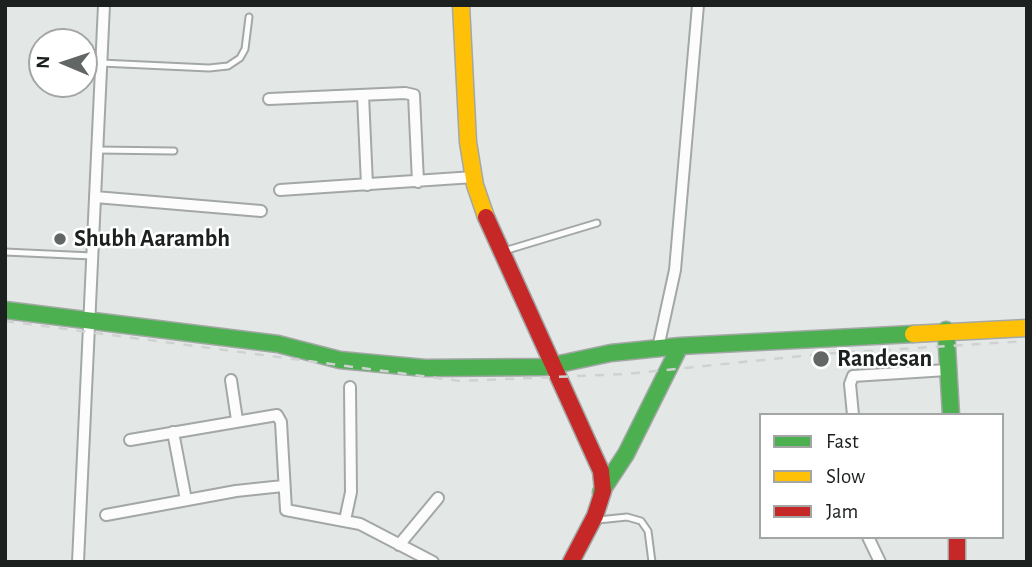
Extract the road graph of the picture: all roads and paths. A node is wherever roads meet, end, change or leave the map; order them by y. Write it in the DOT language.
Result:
graph roads {
  1 [pos="104,5"];
  2 [pos="461,5"];
  3 [pos="698,5"];
  4 [pos="249,17"];
  5 [pos="101,63"];
  6 [pos="363,95"];
  7 [pos="269,99"];
  8 [pos="97,150"];
  9 [pos="174,152"];
  10 [pos="474,177"];
  11 [pos="418,182"];
  12 [pos="366,185"];
  13 [pos="280,190"];
  14 [pos="94,197"];
  15 [pos="261,211"];
  16 [pos="597,223"];
  17 [pos="5,252"];
  18 [pos="500,252"];
  19 [pos="92,256"];
  20 [pos="5,310"];
  21 [pos="88,320"];
  22 [pos="1027,328"];
  23 [pos="946,330"];
  24 [pos="680,346"];
  25 [pos="658,348"];
  26 [pos="550,366"];
  27 [pos="947,370"];
  28 [pos="231,380"];
  29 [pos="351,387"];
  30 [pos="853,413"];
  31 [pos="951,413"];
  32 [pos="237,420"];
  33 [pos="173,432"];
  34 [pos="130,440"];
  35 [pos="283,486"];
  36 [pos="597,496"];
  37 [pos="438,498"];
  38 [pos="186,500"];
  39 [pos="106,515"];
  40 [pos="345,520"];
  41 [pos="593,521"];
  42 [pos="869,539"];
  43 [pos="957,539"];
  44 [pos="399,545"];
  45 [pos="78,562"];
  46 [pos="433,562"];
  47 [pos="559,562"];
  48 [pos="571,562"];
  49 [pos="652,562"];
  50 [pos="880,562"];
  51 [pos="957,562"];
  1 -- 5 [label="street"];
  2 -- 10 [label="street"];
  3 -- 25 [label="street"];
  4 -- 5 [label="lane"];
  5 -- 8 [label="street"];
  6 -- 7 [label="street"];
  6 -- 11 [label="street"];
  6 -- 12 [label="street"];
  8 -- 9 [label="lane"];
  8 -- 14 [label="street"];
  10 -- 11 [label="street"];
  10 -- 18 [label="street"];
  11 -- 12 [label="street"];
  12 -- 13 [label="street"];
  14 -- 15 [label="street"];
  14 -- 19 [label="street"];
  16 -- 18 [label="lane"];
  17 -- 19 [label="lane"];
  18 -- 26 [label="street"];
  19 -- 21 [label="street"];
  20 -- 21 [label="street"];
  21 -- 26 [label="street"];
  21 -- 45 [label="street"];
  22 -- 23 [label="street"];
  23 -- 24 [label="street"];
  23 -- 27 [label="street"];
  24 -- 25 [label="street"];
  24 -- 36 [label="street"];
  25 -- 26 [label="street"];
  26 -- 36 [label="street"];
  27 -- 30 [label="street"];
  27 -- 31 [label="street"];
  28 -- 32 [label="street"];
  29 -- 40 [label="street"];
  32 -- 33 [label="street"];
  32 -- 35 [label="street"];
  33 -- 34 [label="street"];
  33 -- 38 [label="street"];
  35 -- 38 [label="street"];
  35 -- 40 [label="street"];
  36 -- 41 [label="street"];
  36 -- 47 [label="street"];
  37 -- 44 [label="street"];
  38 -- 39 [label="street"];
  40 -- 44 [label="street"];
  41 -- 48 [label="street"];
  41 -- 49 [label="lane"];
  42 -- 50 [label="street"];
  43 -- 51 [label="street"];
  44 -- 46 [label="street"];
}
